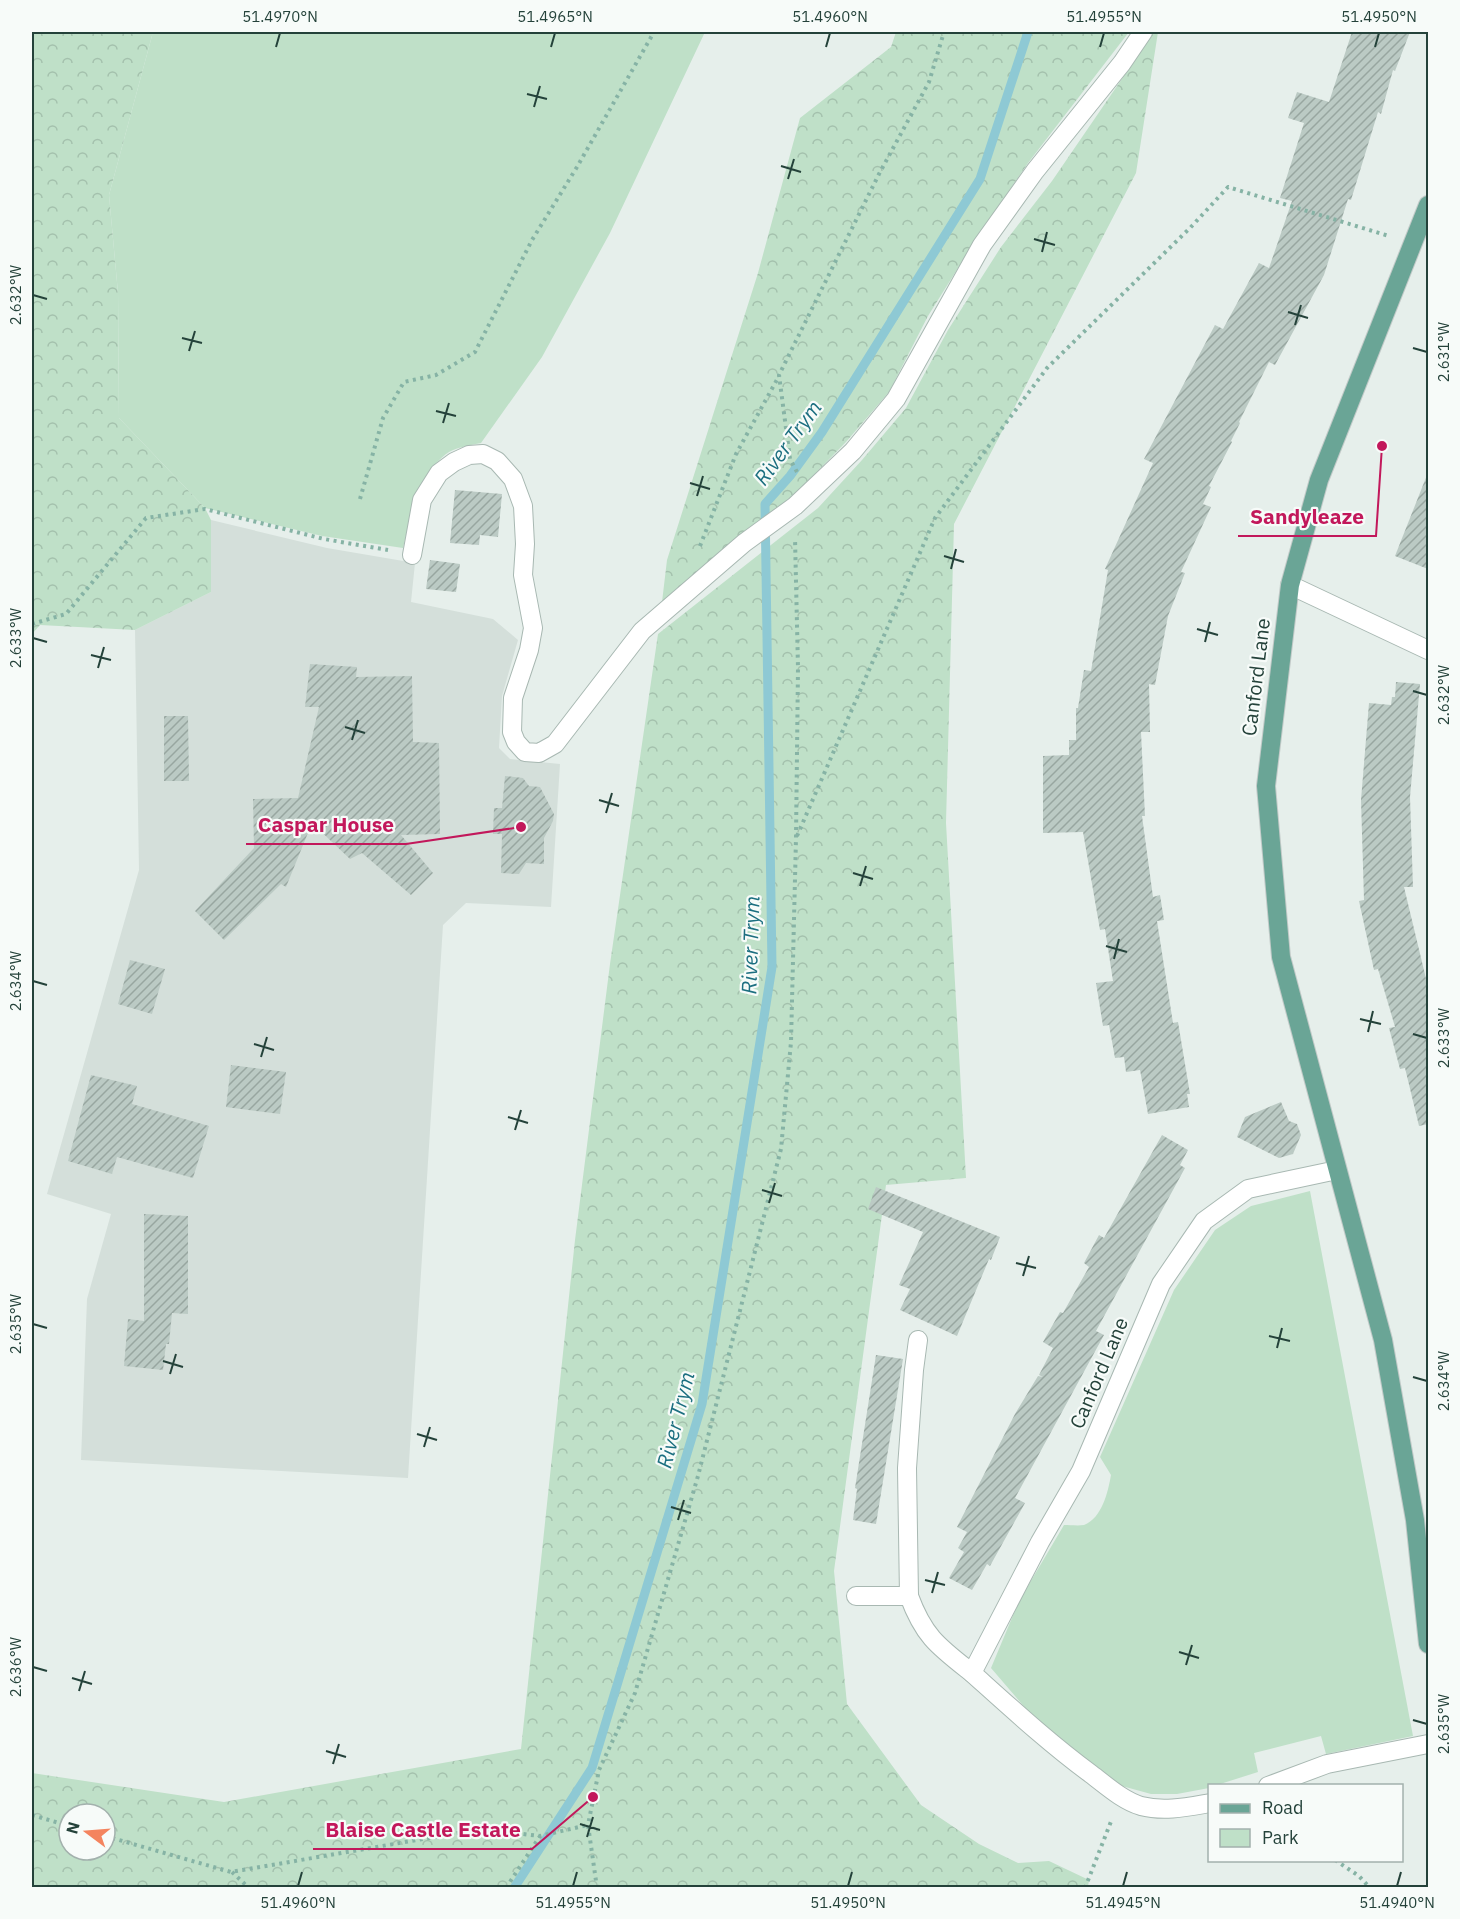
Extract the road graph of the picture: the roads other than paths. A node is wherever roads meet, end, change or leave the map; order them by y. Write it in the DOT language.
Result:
graph roads {
  1 [pos="1143,32"];
  2 [pos="1428,205"];
  3 [pos="412,555"];
  4 [pos="1290,585"];
  5 [pos="1428,650"];
  6 [pos="1337,1170"];
  7 [pos="918,1340"];
  8 [pos="1422,1518"];
  9 [pos="856,1596"];
  10 [pos="909,1596"];
  11 [pos="1428,1644"];
  12 [pos="972,1673"];
  13 [pos="1428,1744"];
  14 [pos="1271,1784"];
  15 [pos="1208,1803"];
  1 -- 3 [label="street"];
  2 -- 4 [label="main road, Canford Lane"];
  4 -- 5 [label="street"];
  4 -- 6 [label="main road, Canford Lane"];
  6 -- 8 [label="main road, Canford Lane"];
  6 -- 12 [label="street, Canford Lane"];
  7 -- 10 [label="street"];
  8 -- 11 [label="main road, Canford Lane"];
  9 -- 10 [label="street"];
  10 -- 12 [label="street"];
  12 -- 15 [label="street"];
  13 -- 14 [label="street"];
}
